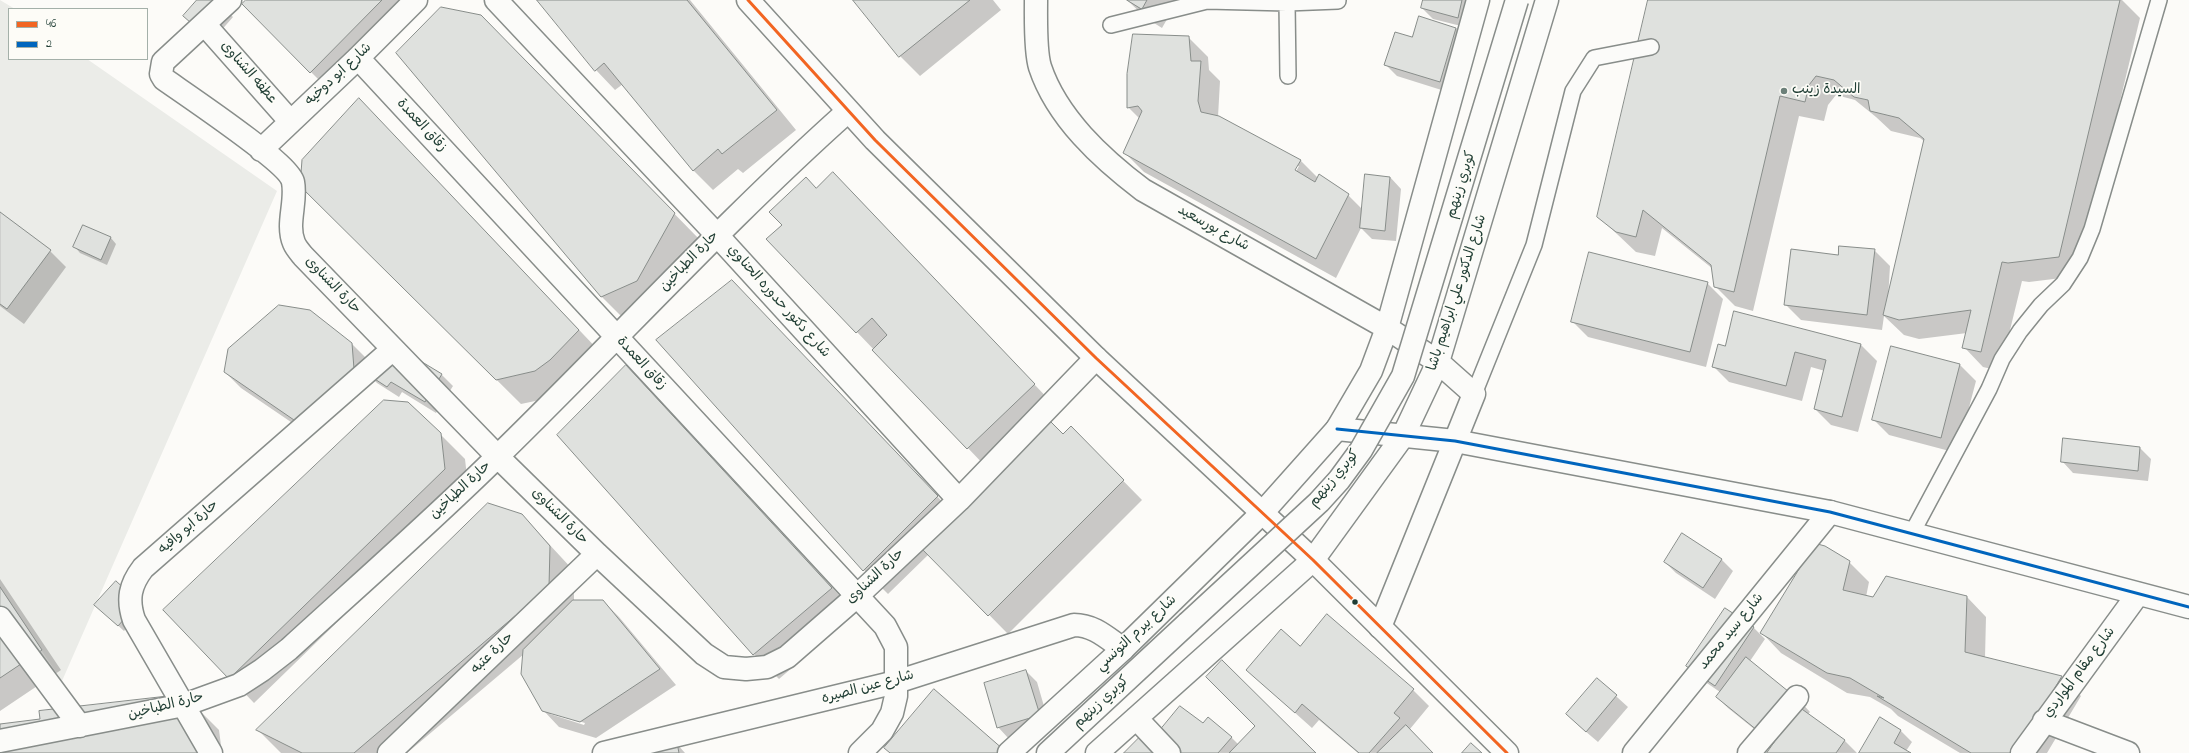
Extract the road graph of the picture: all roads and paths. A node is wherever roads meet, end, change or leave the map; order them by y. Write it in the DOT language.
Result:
graph roads {
  1 [pos="230,0"];
  2 [pos="416,0"];
  3 [pos="496,0"];
  4 [pos="748,0"];
  5 [pos="1036,0"];
  6 [pos="1338,0"];
  7 [pos="1478,0"];
  8 [pos="1517,0"];
  9 [pos="1547,0"];
  10 [pos="2159,0"];
  11 [pos="1207,1"];
  12 [pos="1287,3"];
  13 [pos="205,25"];
  14 [pos="1111,25"];
  15 [pos="1651,47"];
  16 [pos="358,58"];
  17 [pos="1288,76"];
  18 [pos="847,112"];
  19 [pos="290,121"];
  20 [pos="261,150"];
  21 [pos="716,234"];
  22 [pos="1387,328"];
  23 [pos="616,337"];
  24 [pos="393,348"];
  25 [pos="1096,358"];
  26 [pos="1438,362"];
  27 [pos="1474,394"];
  28 [pos="1337,429"];
  29 [pos="1403,436"];
  30 [pos="1455,441"];
  31 [pos="498,457"];
  32 [pos="959,500"];
  33 [pos="1263,512"];
  34 [pos="1830,512"];
  35 [pos="1912,533"];
  36 [pos="596,554"];
  37 [pos="1313,560"];
  38 [pos="2138,594"];
  39 [pos="856,596"];
  40 [pos="2189,608"];
  41 [pos="0,618"];
  42 [pos="1380,627"];
  43 [pos="1123,649"];
  44 [pos="896,682"];
  45 [pos="1797,697"];
  46 [pos="184,705"];
  47 [pos="1136,718"];
  48 [pos="2044,721"];
  49 [pos="80,726"];
  50 [pos="0,741"];
  51 [pos="212,753"];
  52 [pos="389,753"];
  53 [pos="604,753"];
  54 [pos="860,753"];
  55 [pos="1009,753"];
  56 [pos="1048,753"];
  57 [pos="1097,753"];
  58 [pos="1169,753"];
  59 [pos="1507,753"];
  60 [pos="1634,753"];
  61 [pos="1749,753"];
  62 [pos="2022,753"];
  63 [pos="2128,753"];
  1 -- 13 [label="street, حارة الشناوى"];
  2 -- 16 [label="street, شارع ابو دوخيه"];
  3 -- 21 [label="street, شارع دكتور حدوره الحناوي"];
  4 -- 18 [label="street"];
  5 -- 22 [label="street, شارع بورسعيد"];
  6 -- 12 [label="lane"];
  7 -- 22 [label="street"];
  8 -- 56 [label="street, كوبري زينهم, bridge"];
  9 -- 26 [label="street, شارع الدكتور علي ابراهيم باشا"];
  10 -- 35 [label="lane"];
  11 -- 12 [label="lane"];
  11 -- 14 [label="lane"];
  12 -- 17 [label="lane"];
  13 -- 19 [label="street, عطفه الشناوى"];
  13 -- 20 [label="street, حارة الشناوى"];
  15 -- 27 [label="lane"];
  16 -- 19 [label="street, شارع ابو دوخيه"];
  16 -- 23 [label="street, زقاق العمدة"];
  18 -- 21 [label="street, حارة الطباخين"];
  18 -- 25 [label="street"];
  19 -- 20 [label="street, شارع ابو دوخيه"];
  20 -- 24 [label="street, حارة الشناوى"];
  21 -- 23 [label="street, حارة الطباخين"];
  21 -- 32 [label="street, شارع دكتور حدوره الحناوي"];
  22 -- 26 [label="street, شارع بورسعيد"];
  22 -- 28 [label="street"];
  23 -- 31 [label="street, حارة الطباخين"];
  23 -- 39 [label="street, زقاق العمدة"];
  24 -- 31 [label="street, حارة الشناوى"];
  24 -- 46 [label="street, حارة ابو وافيه"];
  25 -- 32 [label="street, حارة الشناوى"];
  25 -- 33 [label="street"];
  26 -- 27 [label="street, شارع بورسعيد"];
  26 -- 29 [label="street, شارع الدكتور علي ابراهيم باشا"];
  27 -- 30 [label="street"];
  28 -- 29 [label="street"];
  28 -- 33 [label="street"];
  29 -- 30 [label="street"];
  29 -- 37 [label="street, شارع الدكتور علي ابراهيم باشا"];
  30 -- 34 [label="street"];
  30 -- 42 [label="street"];
  31 -- 36 [label="street, حارة الشناوى"];
  31 -- 46 [label="street, حارة الطباخين"];
  32 -- 39 [label="street, حارة الشناوى"];
  33 -- 37 [label="street"];
  33 -- 43 [label="street, شارع بيرم التونسي"];
  34 -- 35 [label="street"];
  34 -- 60 [label="street, شارع سيد محمد"];
  35 -- 38 [label="street"];
  36 -- 39 [label="street, حارة الشناوى"];
  36 -- 52 [label="street, حارة عتبه"];
  37 -- 42 [label="street"];
  37 -- 47 [label="street"];
  38 -- 40 [label="street"];
  38 -- 48 [label="street, شارع مقام المواردي"];
  39 -- 44 [label="street, زقاق العمدة"];
  41 -- 49 [label="street"];
  42 -- 59 [label="street"];
  43 -- 44 [label="street, شارع عين الصيره"];
  43 -- 55 [label="street, شارع بيرم التونسي"];
  44 -- 53 [label="street, شارع عين الصيره"];
  44 -- 54 [label="street, زقاق العمدة"];
  45 -- 61 [label="street"];
  46 -- 49 [label="street, حارة الطباخين"];
  46 -- 51 [label="street, حارة ابو وافيه"];
  47 -- 57 [label="street"];
  47 -- 58 [label="street"];
  48 -- 62 [label="street, شارع مقام المواردي"];
  48 -- 63 [label="street"];
  49 -- 50 [label="street, حارة الطباخين"];
}
